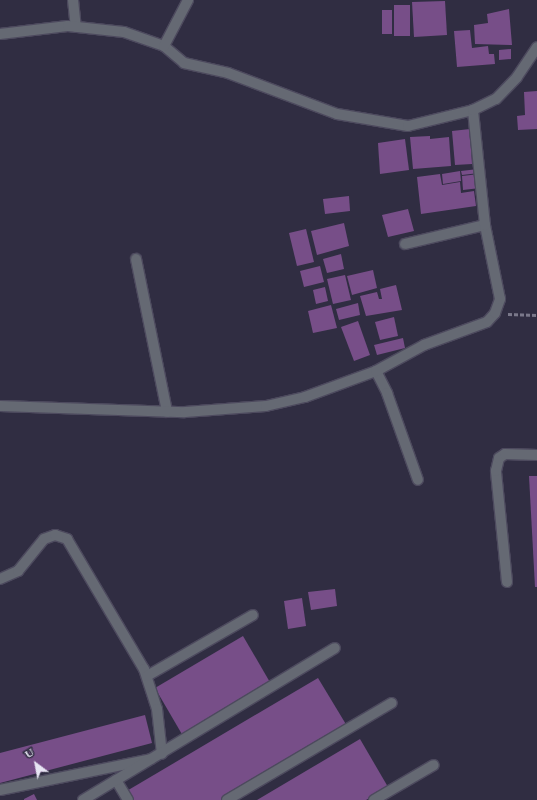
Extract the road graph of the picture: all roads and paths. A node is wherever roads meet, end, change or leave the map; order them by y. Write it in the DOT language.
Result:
graph roads {
  1 [pos="73,0"];
  2 [pos="188,0"];
  3 [pos="76,27"];
  4 [pos="0,34"];
  5 [pos="164,46"];
  6 [pos="537,47"];
  7 [pos="473,110"];
  8 [pos="485,225"];
  9 [pos="405,244"];
  10 [pos="136,260"];
  11 [pos="495,313"];
  12 [pos="537,315"];
  13 [pos="376,371"];
  14 [pos="0,406"];
  15 [pos="167,412"];
  16 [pos="537,455"];
  17 [pos="418,480"];
  18 [pos="0,579"];
  19 [pos="507,582"];
  20 [pos="252,615"];
  21 [pos="335,648"];
  22 [pos="147,676"];
  23 [pos="392,702"];
  24 [pos="158,756"];
  25 [pos="434,765"];
  26 [pos="116,780"];
  27 [pos="0,790"];
  28 [pos="82,800"];
  29 [pos="128,800"];
  30 [pos="227,800"];
  31 [pos="374,800"];
  1 -- 3 [label="street"];
  2 -- 5 [label="street"];
  3 -- 4 [label="street"];
  3 -- 5 [label="street"];
  5 -- 7 [label="street"];
  6 -- 7 [label="street"];
  7 -- 8 [label="street"];
  8 -- 9 [label="street"];
  8 -- 11 [label="street"];
  10 -- 15 [label="street"];
  11 -- 12 [label="path"];
  11 -- 13 [label="street"];
  13 -- 15 [label="street"];
  13 -- 17 [label="street"];
  14 -- 15 [label="street"];
  16 -- 19 [label="street"];
  18 -- 22 [label="street"];
  20 -- 22 [label="street"];
  21 -- 24 [label="street"];
  22 -- 24 [label="street"];
  23 -- 30 [label="street"];
  24 -- 26 [label="street"];
  24 -- 27 [label="street"];
  25 -- 31 [label="street"];
  26 -- 28 [label="street"];
  26 -- 29 [label="street"];
}
